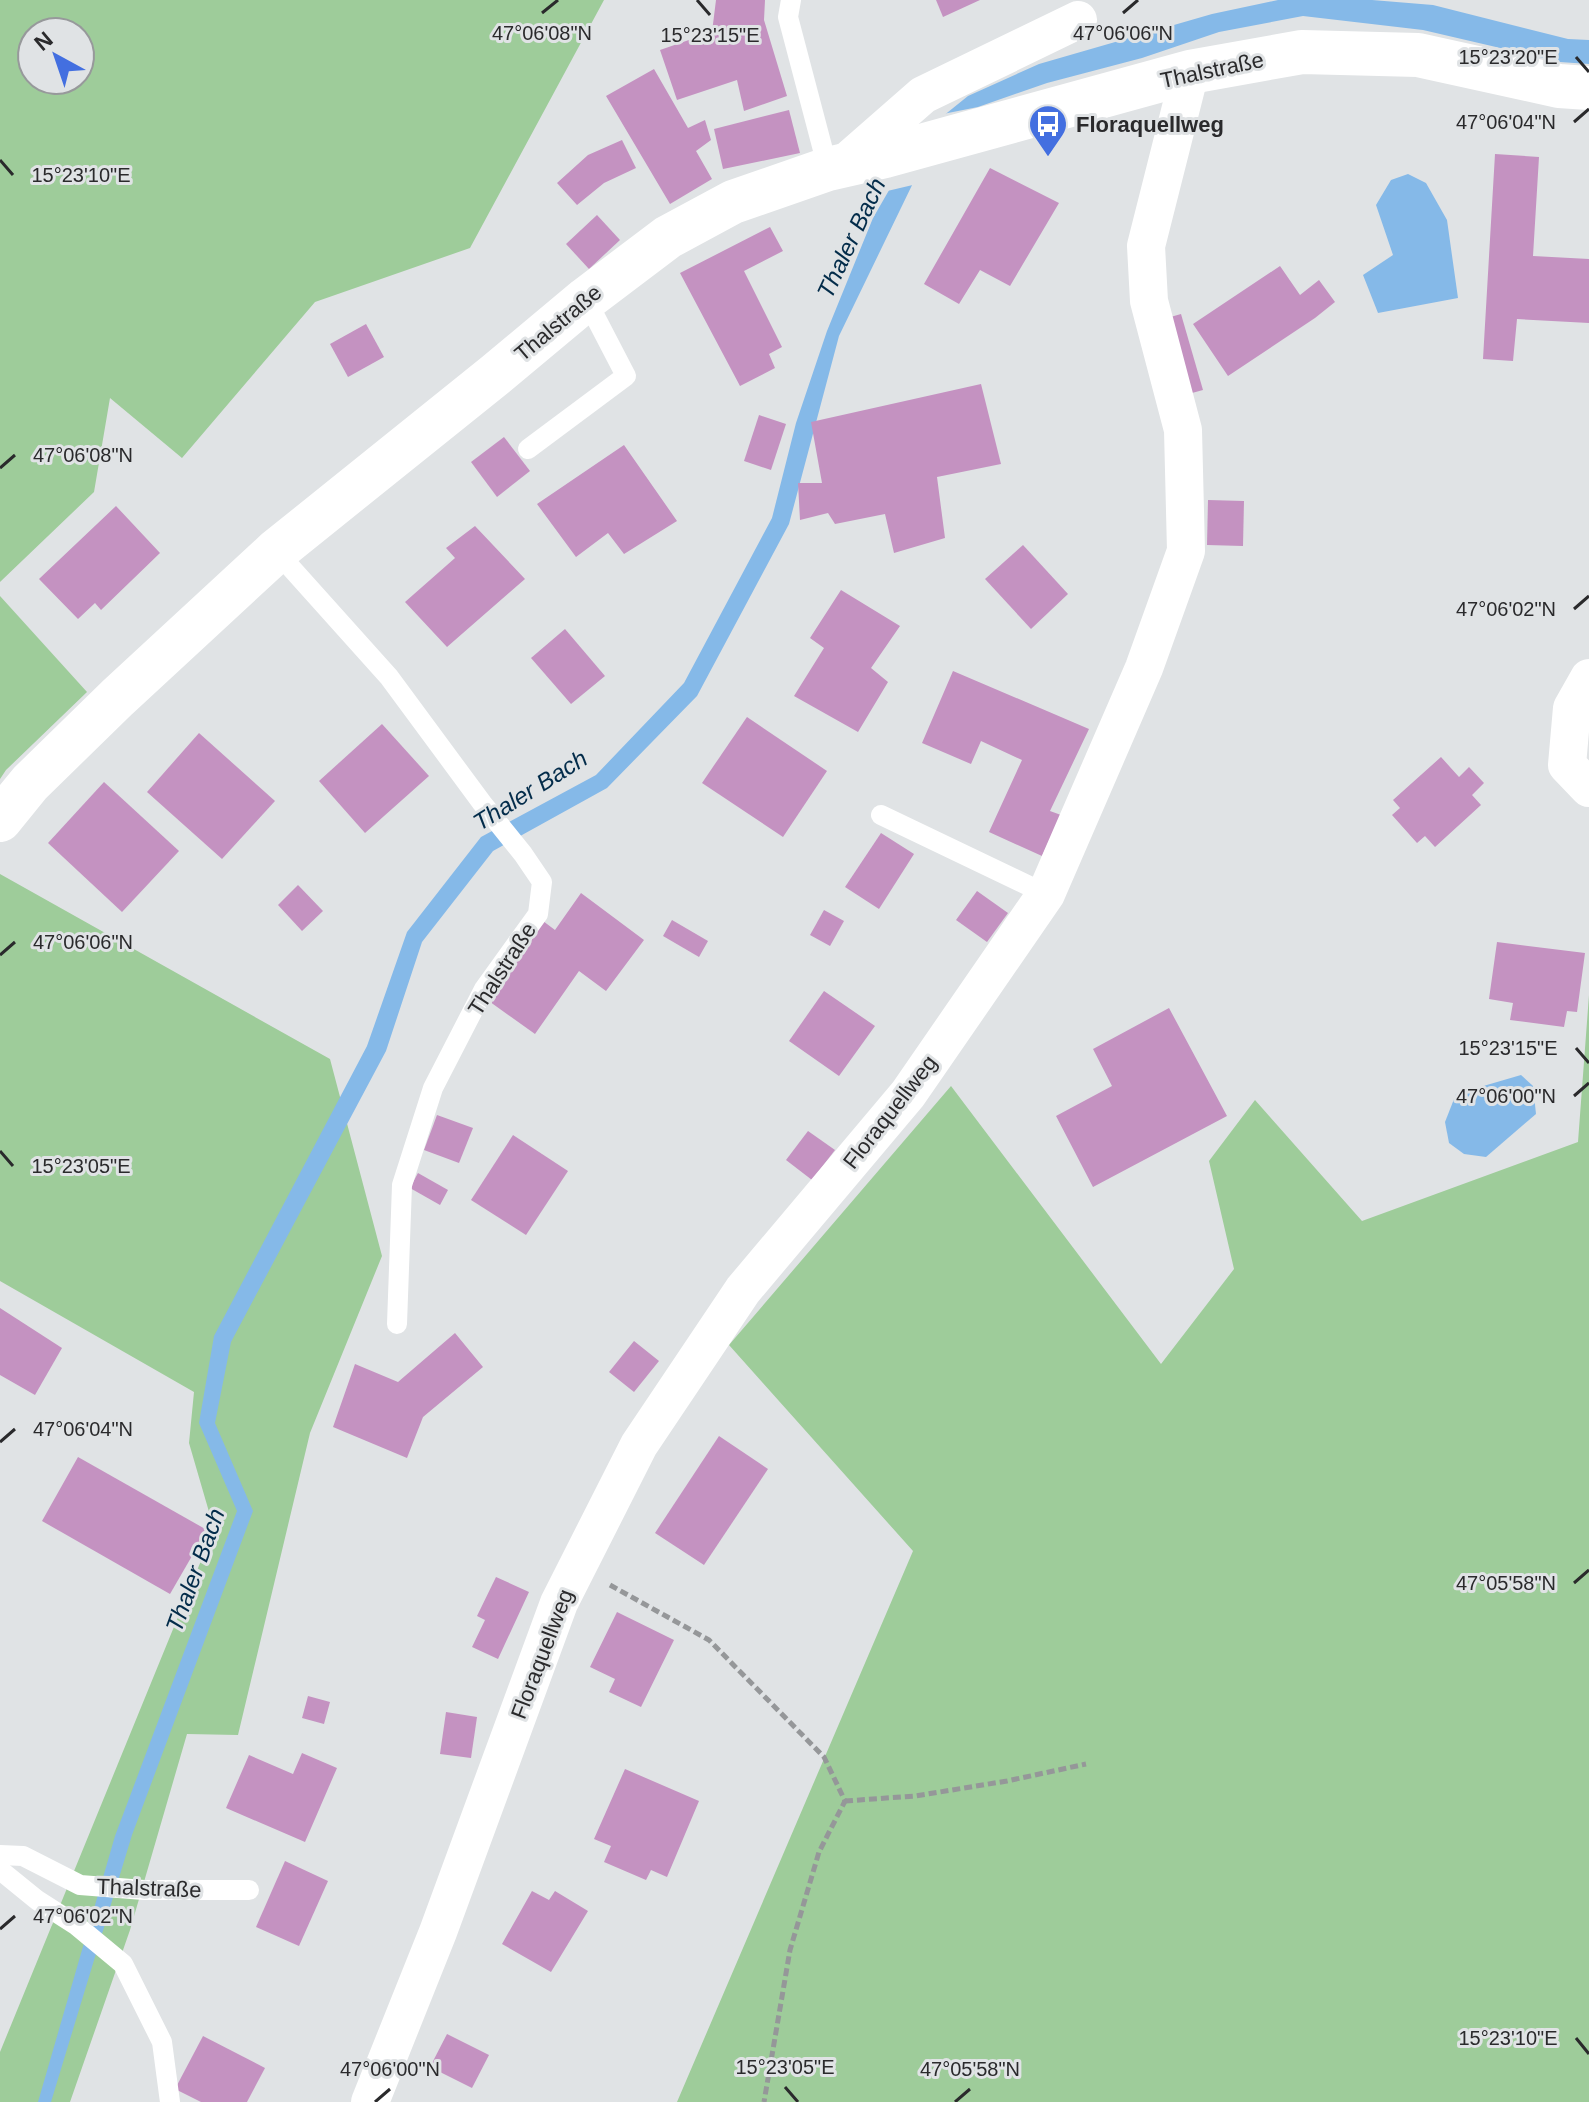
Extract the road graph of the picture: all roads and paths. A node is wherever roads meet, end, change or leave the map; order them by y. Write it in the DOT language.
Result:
graph roads {
  1 [pos="791,0"];
  2 [pos="1078,20"];
  3 [pos="1190,72"];
  4 [pos="1589,88"];
  5 [pos="835,167"];
  6 [pos="586,299"];
  7 [pos="528,449"];
  8 [pos="276,551"];
  9 [pos="1589,678"];
  10 [pos="1589,788"];
  11 [pos="881,815"];
  12 [pos="0,820"];
  13 [pos="1046,894"];
  14 [pos="397,1324"];
  15 [pos="578,1567"];
  16 [pos="1086,1764"];
  17 [pos="845,1801"];
  18 [pos="0,1855"];
  19 [pos="0,1870"];
  20 [pos="53,1872"];
  21 [pos="249,1890"];
  22 [pos="37,1900"];
  23 [pos="170,2102"];
  24 [pos="370,2102"];
  25 [pos="764,2102"];
  1 -- 5 [label="lane"];
  2 -- 5 [label="street, Thalstraße"];
  3 -- 4 [label="main road, Thalstraße"];
  3 -- 5 [label="main road, Thalstraße"];
  3 -- 13 [label="street, Floraquellweg"];
  5 -- 6 [label="main road, Thalstraße"];
  6 -- 7 [label="lane"];
  6 -- 8 [label="main road, Thalstraße"];
  8 -- 12 [label="main road, Thalstraße"];
  8 -- 14 [label="lane, Thalstraße"];
  9 -- 10 [label="street"];
  11 -- 13 [label="lane"];
  13 -- 15 [label="street, Floraquellweg"];
  15 -- 17 [label="path"];
  15 -- 24 [label="street, Floraquellweg"];
  16 -- 17 [label="path"];
  17 -- 25 [label="path"];
  18 -- 20 [label="lane, Thalstraße"];
  19 -- 22 [label="lane, Thalstraße"];
  20 -- 21 [label="lane, Thalstraße"];
  20 -- 22 [label="lane"];
  22 -- 23 [label="lane, Thalstraße"];
}
